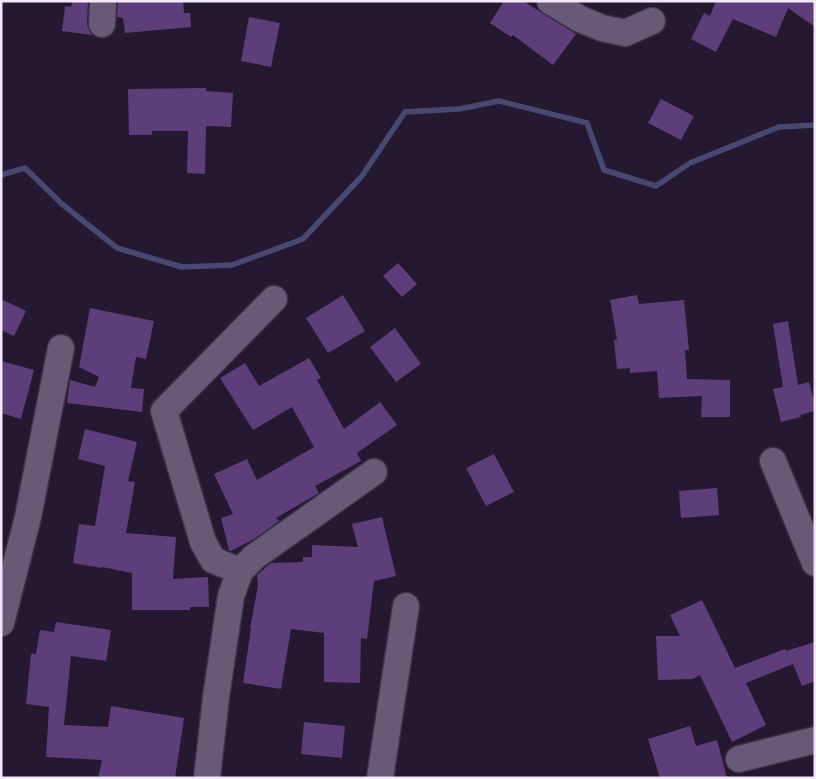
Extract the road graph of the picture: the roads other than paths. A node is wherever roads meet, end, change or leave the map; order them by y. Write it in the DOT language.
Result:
graph roads {
  1 [pos="550,1"];
  2 [pos="652,20"];
  3 [pos="274,299"];
  4 [pos="61,348"];
  5 [pos="773,460"];
  6 [pos="374,472"];
  7 [pos="815,563"];
  8 [pos="240,572"];
  9 [pos="406,606"];
  10 [pos="1,623"];
  11 [pos="815,740"];
  12 [pos="739,759"];
  13 [pos="206,778"];
  14 [pos="380,778"];
  1 -- 2 [label="street"];
  3 -- 8 [label="street"];
  4 -- 10 [label="street"];
  5 -- 7 [label="street"];
  6 -- 8 [label="street"];
  8 -- 13 [label="street"];
  9 -- 14 [label="street"];
  11 -- 12 [label="street"];
}
